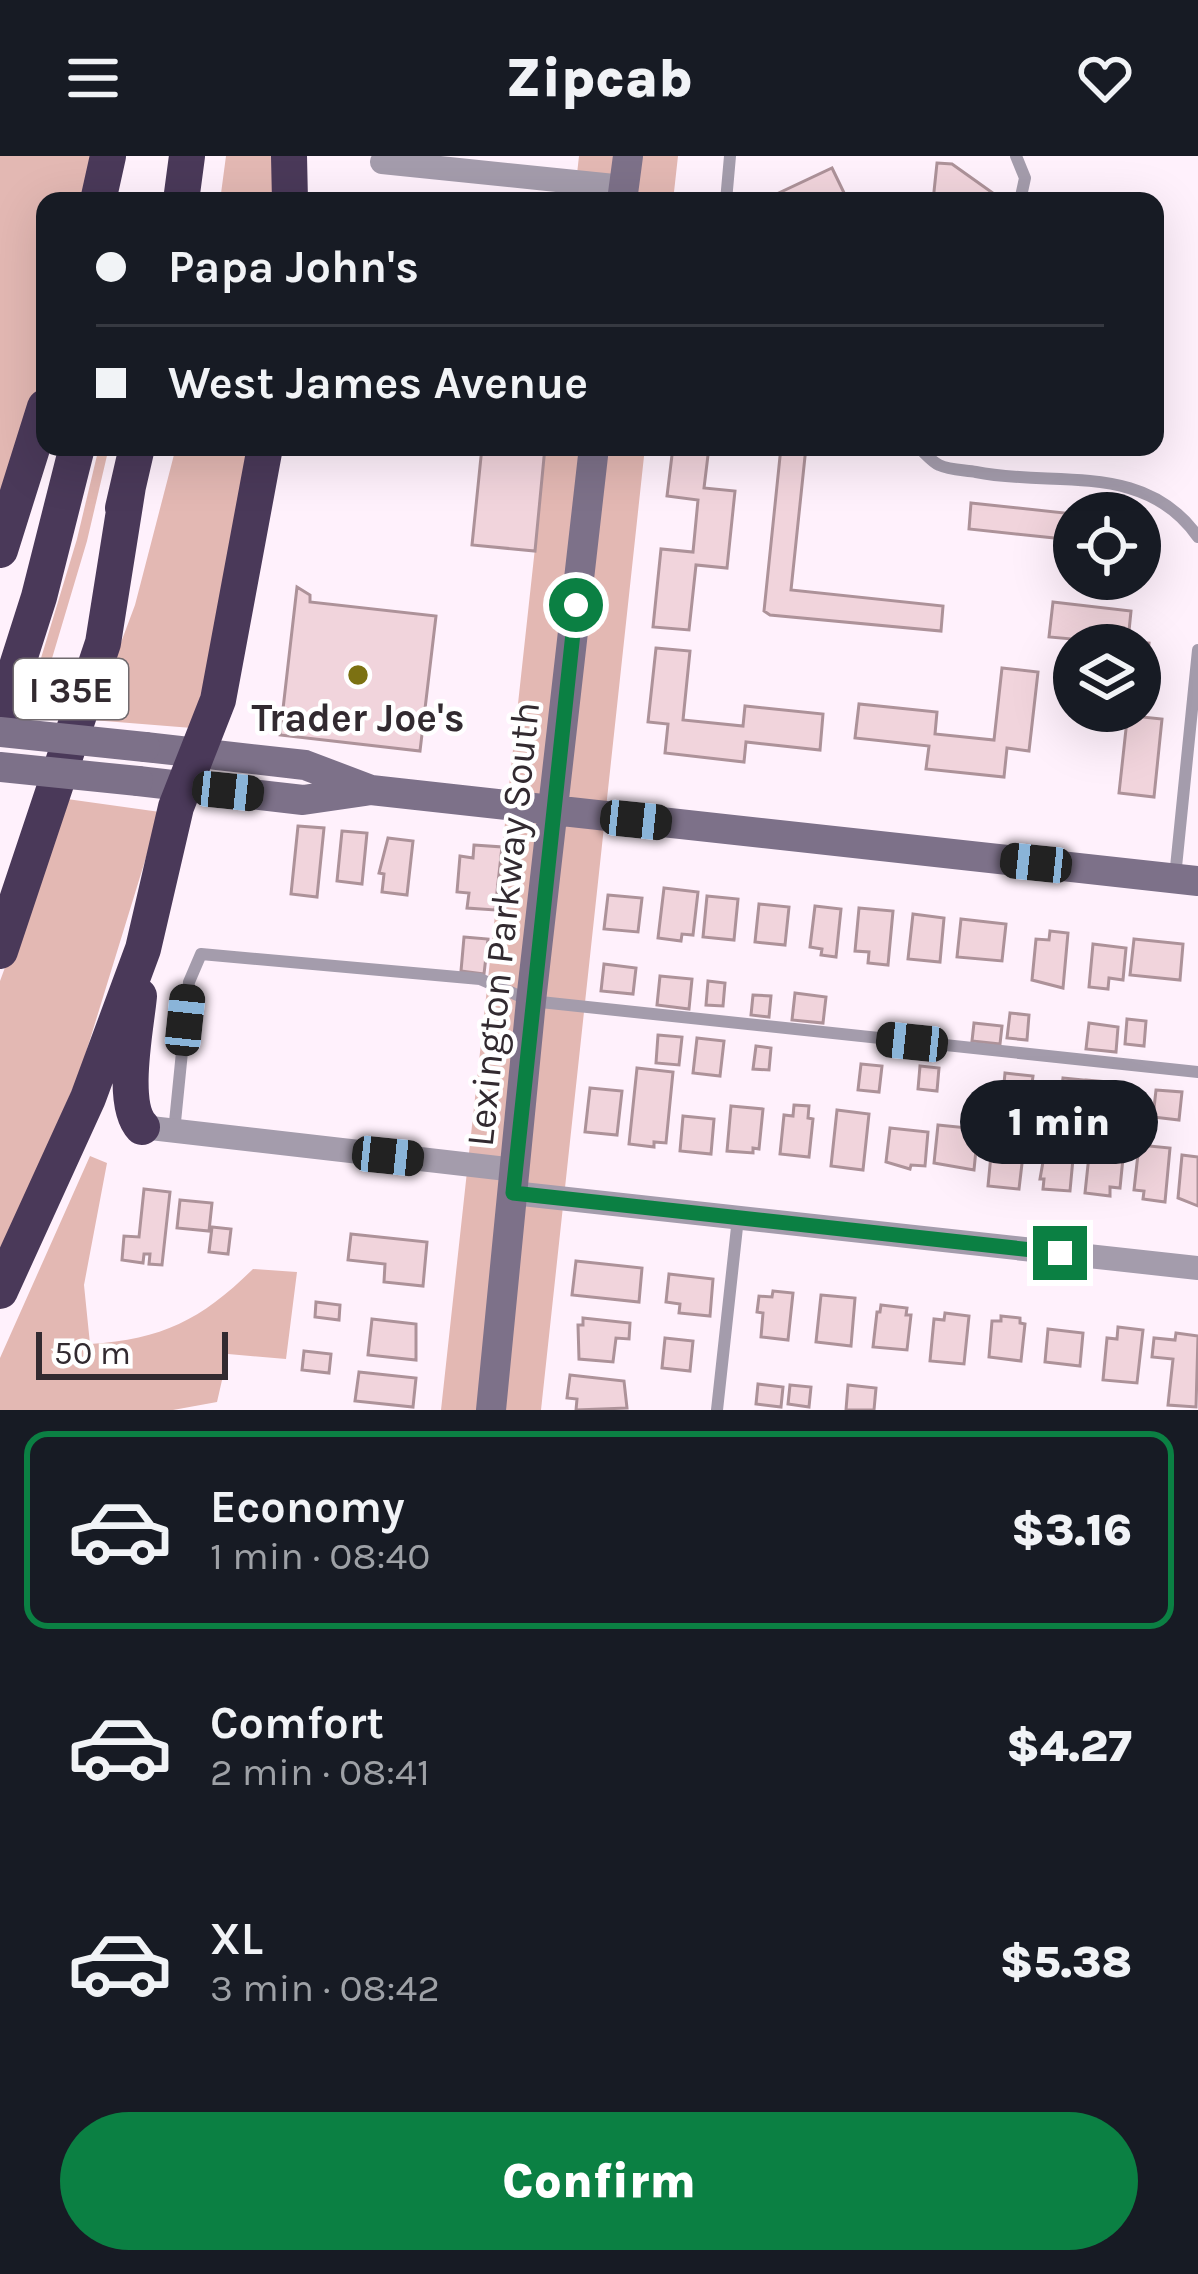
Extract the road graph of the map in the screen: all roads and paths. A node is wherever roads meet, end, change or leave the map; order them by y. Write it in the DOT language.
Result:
graph roads {
  1 [pos="108,156"];
  2 [pos="130,156"];
  3 [pos="187,156"];
  4 [pos="289,156"];
  5 [pos="730,156"];
  6 [pos="1016,156"];
  7 [pos="382,162"];
  8 [pos="625,181"];
  9 [pos="100,192"];
  10 [pos="125,192"];
  11 [pos="182,192"];
  12 [pos="290,192"];
  13 [pos="727,192"];
  14 [pos="1023,192"];
  15 [pos="36,436"];
  16 [pos="75,456"];
  17 [pos="135,456"];
  18 [pos="263,456"];
  19 [pos="593,456"];
  20 [pos="928,456"];
  21 [pos="128,486"];
  22 [pos="1198,537"];
  23 [pos="0,550"];
  24 [pos="1198,650"];
  25 [pos="0,719"];
  26 [pos="0,732"];
  27 [pos="0,766"];
  28 [pos="192,770"];
  29 [pos="551,811"];
  30 [pos="1186,880"];
  31 [pos="0,887"];
  32 [pos="143,949"];
  33 [pos="0,951"];
  34 [pos="531,1001"];
  35 [pos="1198,1072"];
  36 [pos="158,1130"];
  37 [pos="514,1182"];
  38 [pos="738,1218"];
  39 [pos="1198,1268"];
  40 [pos="0,1291"];
  41 [pos="491,1410"];
  42 [pos="720,1410"];
  1 -- 9 [label="highway"];
  2 -- 10 [label="highway"];
  3 -- 11 [label="highway"];
  4 -- 12 [label="highway"];
  5 -- 13 [label="lane"];
  6 -- 14 [label="lane"];
  7 -- 8 [label="street"];
  15 -- 23 [label="highway"];
  16 -- 25 [label="highway, I 35E"];
  17 -- 21 [label="highway, I 35E"];
  18 -- 28 [label="highway"];
  19 -- 29 [label="main road, Lexington Parkway South"];
  20 -- 22 [label="lane"];
  21 -- 31 [label="highway, I 35E"];
  21 -- 33 [label="highway"];
  24 -- 30 [label="lane"];
  26 -- 28 [label="main road, bridge"];
  27 -- 28 [label="main road, bridge"];
  28 -- 29 [label="main road"];
  28 -- 32 [label="highway"];
  29 -- 30 [label="main road"];
  29 -- 34 [label="main road, Lexington Parkway South"];
  32 -- 36 [label="highway"];
  32 -- 40 [label="highway"];
  34 -- 35 [label="lane"];
  34 -- 36 [label="lane"];
  34 -- 37 [label="main road, Lexington Parkway South"];
  36 -- 37 [label="street"];
  37 -- 38 [label="street"];
  37 -- 41 [label="main road, Lexington Parkway South"];
  38 -- 39 [label="street"];
  38 -- 42 [label="lane"];
}
